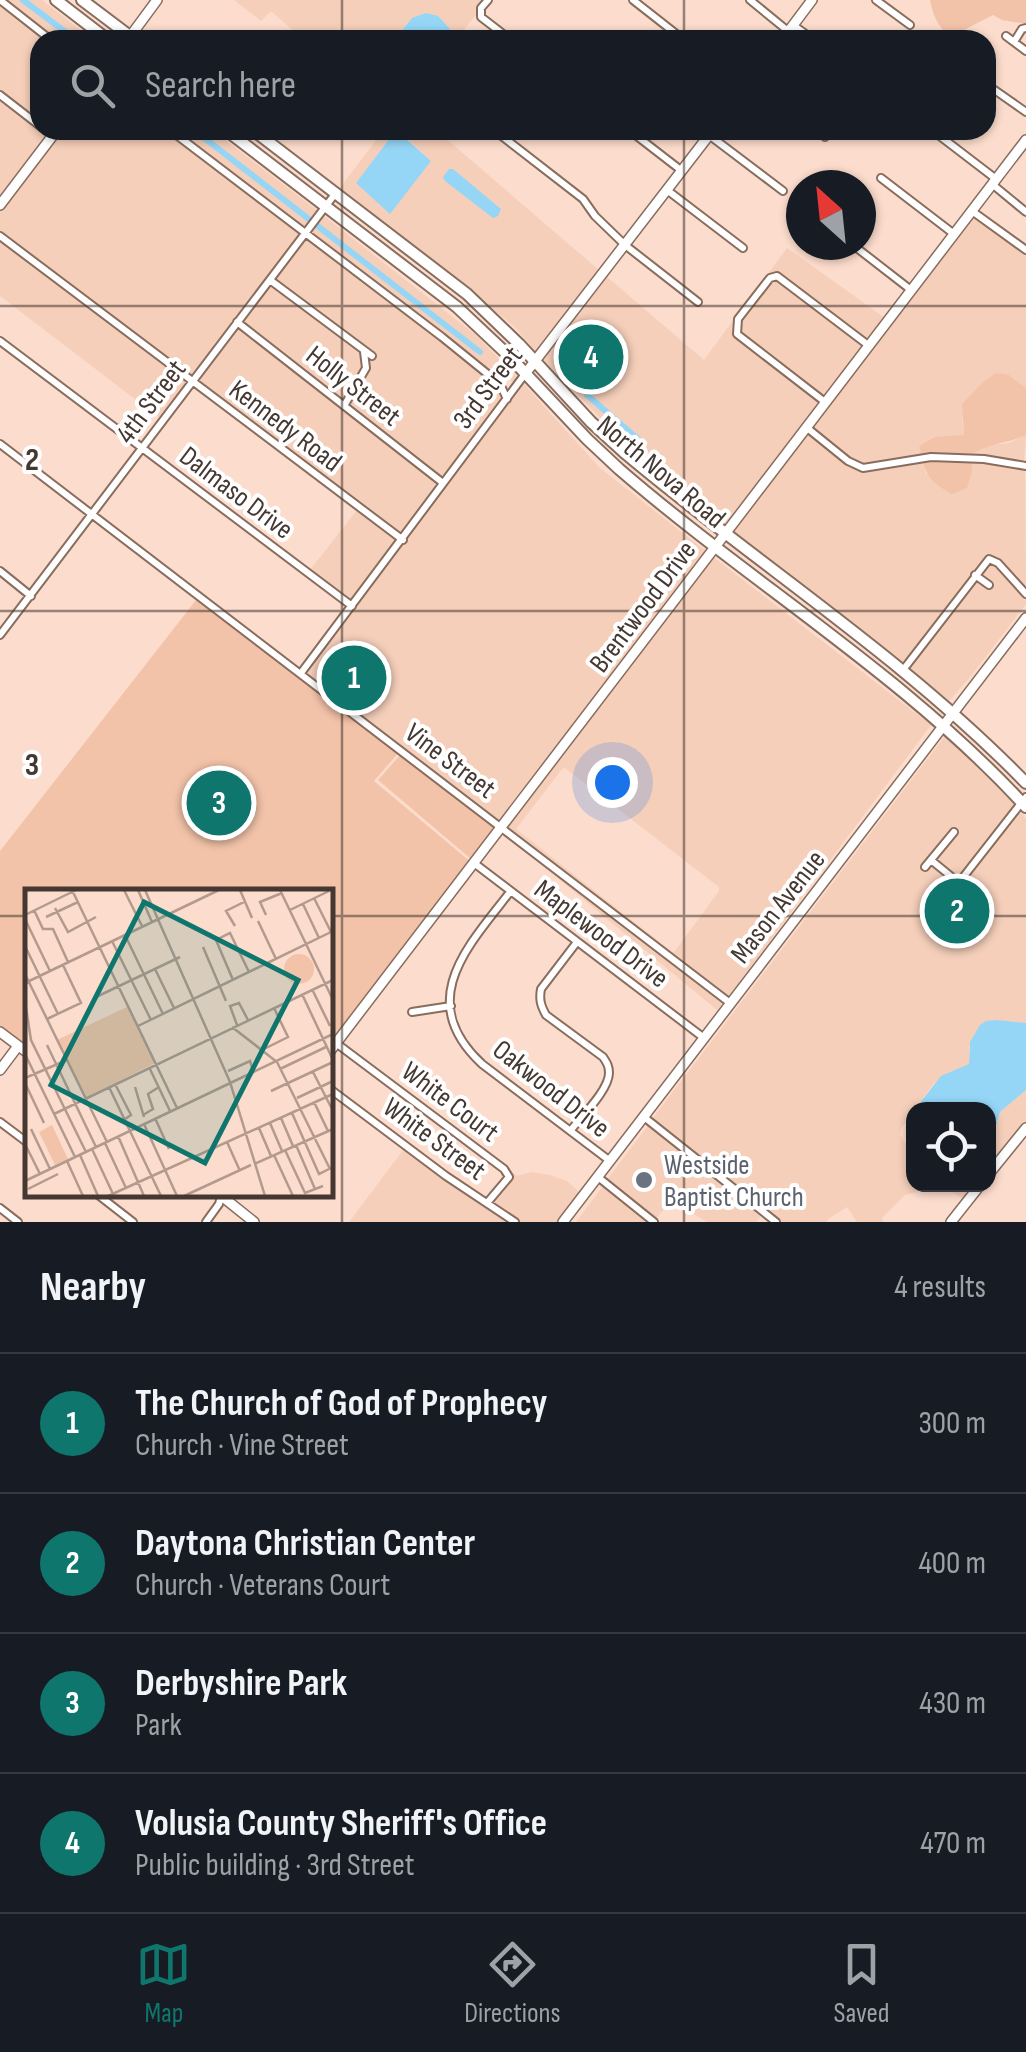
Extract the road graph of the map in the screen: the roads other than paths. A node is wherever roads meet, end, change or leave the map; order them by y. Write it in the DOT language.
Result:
graph roads {
  1 [pos="0,0"];
  2 [pos="56,0"];
  3 [pos="82,0"];
  4 [pos="157,0"];
  5 [pos="488,0"];
  6 [pos="750,0"];
  7 [pos="812,0"];
  8 [pos="876,0"];
  9 [pos="638,2"];
  10 [pos="910,25"];
  11 [pos="1026,28"];
  12 [pos="38,30"];
  13 [pos="95,30"];
  14 [pos="119,30"];
  15 [pos="136,30"];
  16 [pos="498,30"];
  17 [pos="672,30"];
  18 [pos="786,30"];
  19 [pos="790,30"];
  20 [pos="1006,36"];
  21 [pos="1014,42"];
  22 [pos="1026,51"];
  23 [pos="996,91"];
  24 [pos="0,95"];
  25 [pos="1026,112"];
  26 [pos="30,118"];
  27 [pos="42,140"];
  28 [pos="183,140"];
  29 [pos="238,140"];
  30 [pos="265,140"];
  31 [pos="507,140"];
  32 [pos="642,140"];
  33 [pos="706,140"];
  34 [pos="720,140"];
  35 [pos="944,140"];
  36 [pos="1026,140"];
  37 [pos="682,171"];
  38 [pos="881,178"];
  39 [pos="994,181"];
  40 [pos="667,190"];
  41 [pos="782,191"];
  42 [pos="335,193"];
  43 [pos="0,205"];
  44 [pos="324,209"];
  45 [pos="972,211"];
  46 [pos="1026,212"];
  47 [pos="305,233"];
  48 [pos="955,235"];
  49 [pos="0,236"];
  50 [pos="625,246"];
  51 [pos="742,248"];
  52 [pos="1026,250"];
  53 [pos="872,260"];
  54 [pos="270,280"];
  55 [pos="911,290"];
  56 [pos="698,302"];
  57 [pos="237,322"];
  58 [pos="0,341"];
  59 [pos="868,345"];
  60 [pos="364,350"];
  61 [pos="372,356"];
  62 [pos="535,360"];
  63 [pos="525,374"];
  64 [pos="193,383"];
  65 [pos="500,384"];
  66 [pos="518,384"];
  67 [pos="507,399"];
  68 [pos="824,402"];
  69 [pos="344,406"];
  70 [pos="806,427"];
  71 [pos="0,444"];
  72 [pos="142,450"];
  73 [pos="1026,466"];
  74 [pos="444,483"];
  75 [pos="93,515"];
  76 [pos="725,533"];
  77 [pos="402,540"];
  78 [pos="716,546"];
  79 [pos="0,571"];
  80 [pos="975,575"];
  81 [pos="989,585"];
  82 [pos="1026,594"];
  83 [pos="31,596"];
  84 [pos="788,602"];
  85 [pos="352,606"];
  86 [pos="820,607"];
  87 [pos="1026,618"];
  88 [pos="0,635"];
  89 [pos="902,671"];
  90 [pos="301,673"];
  91 [pos="952,712"];
  92 [pos="942,725"];
  93 [pos="1026,783"];
  94 [pos="1025,802"];
  95 [pos="501,826"];
  96 [pos="954,832"];
  97 [pos="931,860"];
  98 [pos="473,862"];
  99 [pos="925,868"];
  100 [pos="953,878"];
  101 [pos="510,892"];
  102 [pos="932,917"];
  103 [pos="577,942"];
  104 [pos="730,1003"];
  105 [pos="450,1006"];
  106 [pos="412,1012"];
  107 [pos="0,1032"];
  108 [pos="704,1038"];
  109 [pos="333,1047"];
  110 [pos="23,1049"];
  111 [pos="0,1070"];
  112 [pos="332,1091"];
  113 [pos="644,1116"];
  114 [pos="0,1122"];
  115 [pos="1026,1128"];
  116 [pos="571,1130"];
  117 [pos="25,1140"];
  118 [pos="610,1161"];
  119 [pos="996,1164"];
  120 [pos="598,1177"];
  121 [pos="974,1192"];
  122 [pos="101,1197"];
  123 [pos="220,1197"];
  124 [pos="223,1197"];
  125 [pos="487,1203"];
  126 [pos="0,1208"];
  127 [pos="18,1222"];
  128 [pos="134,1222"];
  129 [pos="206,1222"];
  130 [pos="254,1222"];
  131 [pos="515,1222"];
  132 [pos="563,1222"];
  133 [pos="654,1222"];
  134 [pos="776,1222"];
  135 [pos="951,1222"];
  1 -- 12 [label="street"];
  2 -- 13 [label="main road"];
  3 -- 14 [label="main road"];
  4 -- 15 [label="street"];
  5 -- 16 [label="street"];
  6 -- 18 [label="street"];
  7 -- 19 [label="street"];
  8 -- 10 [label="street"];
  9 -- 17 [label="street"];
  11 -- 21 [label="street"];
  20 -- 21 [label="street"];
  21 -- 22 [label="street"];
  23 -- 25 [label="street"];
  24 -- 26 [label="street"];
  27 -- 43 [label="street"];
  28 -- 47 [label="street"];
  29 -- 44 [label="main road, North Nova Road"];
  30 -- 42 [label="main road, North Nova Road"];
  31 -- 50 [label="street"];
  32 -- 37 [label="street"];
  33 -- 37 [label="street, 3rd Street"];
  34 -- 41 [label="street"];
  35 -- 39 [label="street"];
  36 -- 39 [label="street, Brentwood Drive"];
  37 -- 40 [label="street, 3rd Street"];
  38 -- 48 [label="street"];
  39 -- 45 [label="street, Brentwood Drive"];
  39 -- 46 [label="street"];
  40 -- 50 [label="street, 3rd Street"];
  40 -- 51 [label="street"];
  42 -- 44 [label="street, 4th Street"];
  42 -- 62 [label="main road, North Nova Road"];
  44 -- 47 [label="street, 4th Street"];
  44 -- 63 [label="main road, North Nova Road"];
  45 -- 48 [label="street, Brentwood Drive"];
  45 -- 52 [label="street"];
  47 -- 54 [label="street, 4th Street"];
  47 -- 65 [label="street"];
  48 -- 55 [label="street, Brentwood Drive"];
  49 -- 64 [label="street, Kennedy Road"];
  50 -- 56 [label="street"];
  50 -- 62 [label="street, 3rd Street"];
  53 -- 55 [label="street"];
  54 -- 57 [label="street, 4th Street"];
  54 -- 60 [label="street"];
  55 -- 59 [label="street, Brentwood Drive"];
  57 -- 64 [label="street, 4th Street"];
  57 -- 69 [label="street, Holly Street"];
  58 -- 72 [label="street, Dalmaso Drive"];
  59 -- 68 [label="street, Brentwood Drive"];
  59 -- 68 [label="street"];
  60 -- 61 [label="street"];
  60 -- 69 [label="street"];
  62 -- 63 [label="street, 3rd Street"];
  62 -- 76 [label="main road, North Nova Road"];
  63 -- 66 [label="street, 3rd Street"];
  63 -- 78 [label="main road, North Nova Road"];
  64 -- 72 [label="street, 4th Street"];
  64 -- 77 [label="street, Kennedy Road"];
  65 -- 66 [label="street"];
  65 -- 67 [label="street"];
  66 -- 67 [label="street, 3rd Street"];
  67 -- 74 [label="street, 3rd Street"];
  68 -- 70 [label="street, Brentwood Drive"];
  69 -- 74 [label="street, Holly Street"];
  70 -- 73 [label="street"];
  70 -- 76 [label="street, Brentwood Drive"];
  71 -- 75 [label="street, Vine Street"];
  72 -- 75 [label="street, 4th Street"];
  72 -- 85 [label="street, Dalmaso Drive"];
  74 -- 77 [label="street, 3rd Street"];
  75 -- 83 [label="street, 4th Street"];
  75 -- 90 [label="street, Vine Street"];
  76 -- 78 [label="street, Brentwood Drive"];
  76 -- 86 [label="main road, North Nova Road"];
  77 -- 85 [label="street, 3rd Street"];
  78 -- 84 [label="main road, North Nova Road"];
  78 -- 95 [label="street, Brentwood Drive"];
  79 -- 83 [label="street"];
  80 -- 81 [label="street"];
  80 -- 82 [label="street"];
  80 -- 89 [label="street"];
  83 -- 88 [label="street, 4th Street"];
  84 -- 86 [label="main road"];
  84 -- 92 [label="main road, North Nova Road"];
  85 -- 90 [label="street, 3rd Street"];
  86 -- 89 [label="main road, North Nova Road"];
  87 -- 91 [label="street, Mason Avenue"];
  89 -- 91 [label="main road, North Nova Road"];
  90 -- 95 [label="street, Vine Street"];
  91 -- 92 [label="street, Mason Avenue"];
  91 -- 93 [label="main road, North Nova Road"];
  92 -- 94 [label="main road, North Nova Road"];
  92 -- 104 [label="street, Mason Avenue"];
  94 -- 102 [label="street"];
  95 -- 98 [label="street, Brentwood Drive"];
  95 -- 104 [label="street, Vine Street"];
  96 -- 97 [label="street"];
  97 -- 99 [label="street"];
  97 -- 100 [label="street"];
  98 -- 101 [label="street, Maplewood Drive"];
  98 -- 109 [label="street, Brentwood Drive"];
  101 -- 103 [label="street, Maplewood Drive"];
  101 -- 105 [label="street"];
  103 -- 108 [label="street, Maplewood Drive"];
  103 -- 116 [label="street"];
  104 -- 108 [label="street, Mason Avenue"];
  105 -- 106 [label="street"];
  105 -- 116 [label="street, Oakwood Drive"];
  107 -- 110 [label="street"];
  108 -- 113 [label="street, Mason Avenue"];
  109 -- 125 [label="street, White Court"];
  110 -- 111 [label="street"];
  112 -- 125 [label="street, White Street"];
  113 -- 118 [label="street, Mason Avenue"];
  113 -- 134 [label="street"];
  114 -- 117 [label="street"];
  115 -- 119 [label="street"];
  116 -- 118 [label="street, Oakwood Drive"];
  118 -- 120 [label="street, Mason Avenue"];
  120 -- 132 [label="street, Mason Avenue"];
  120 -- 133 [label="street"];
  121 -- 135 [label="street"];
  122 -- 128 [label="street"];
  123 -- 129 [label="street"];
  124 -- 130 [label="street"];
  125 -- 131 [label="street, White Street"];
  126 -- 127 [label="street"];
}
